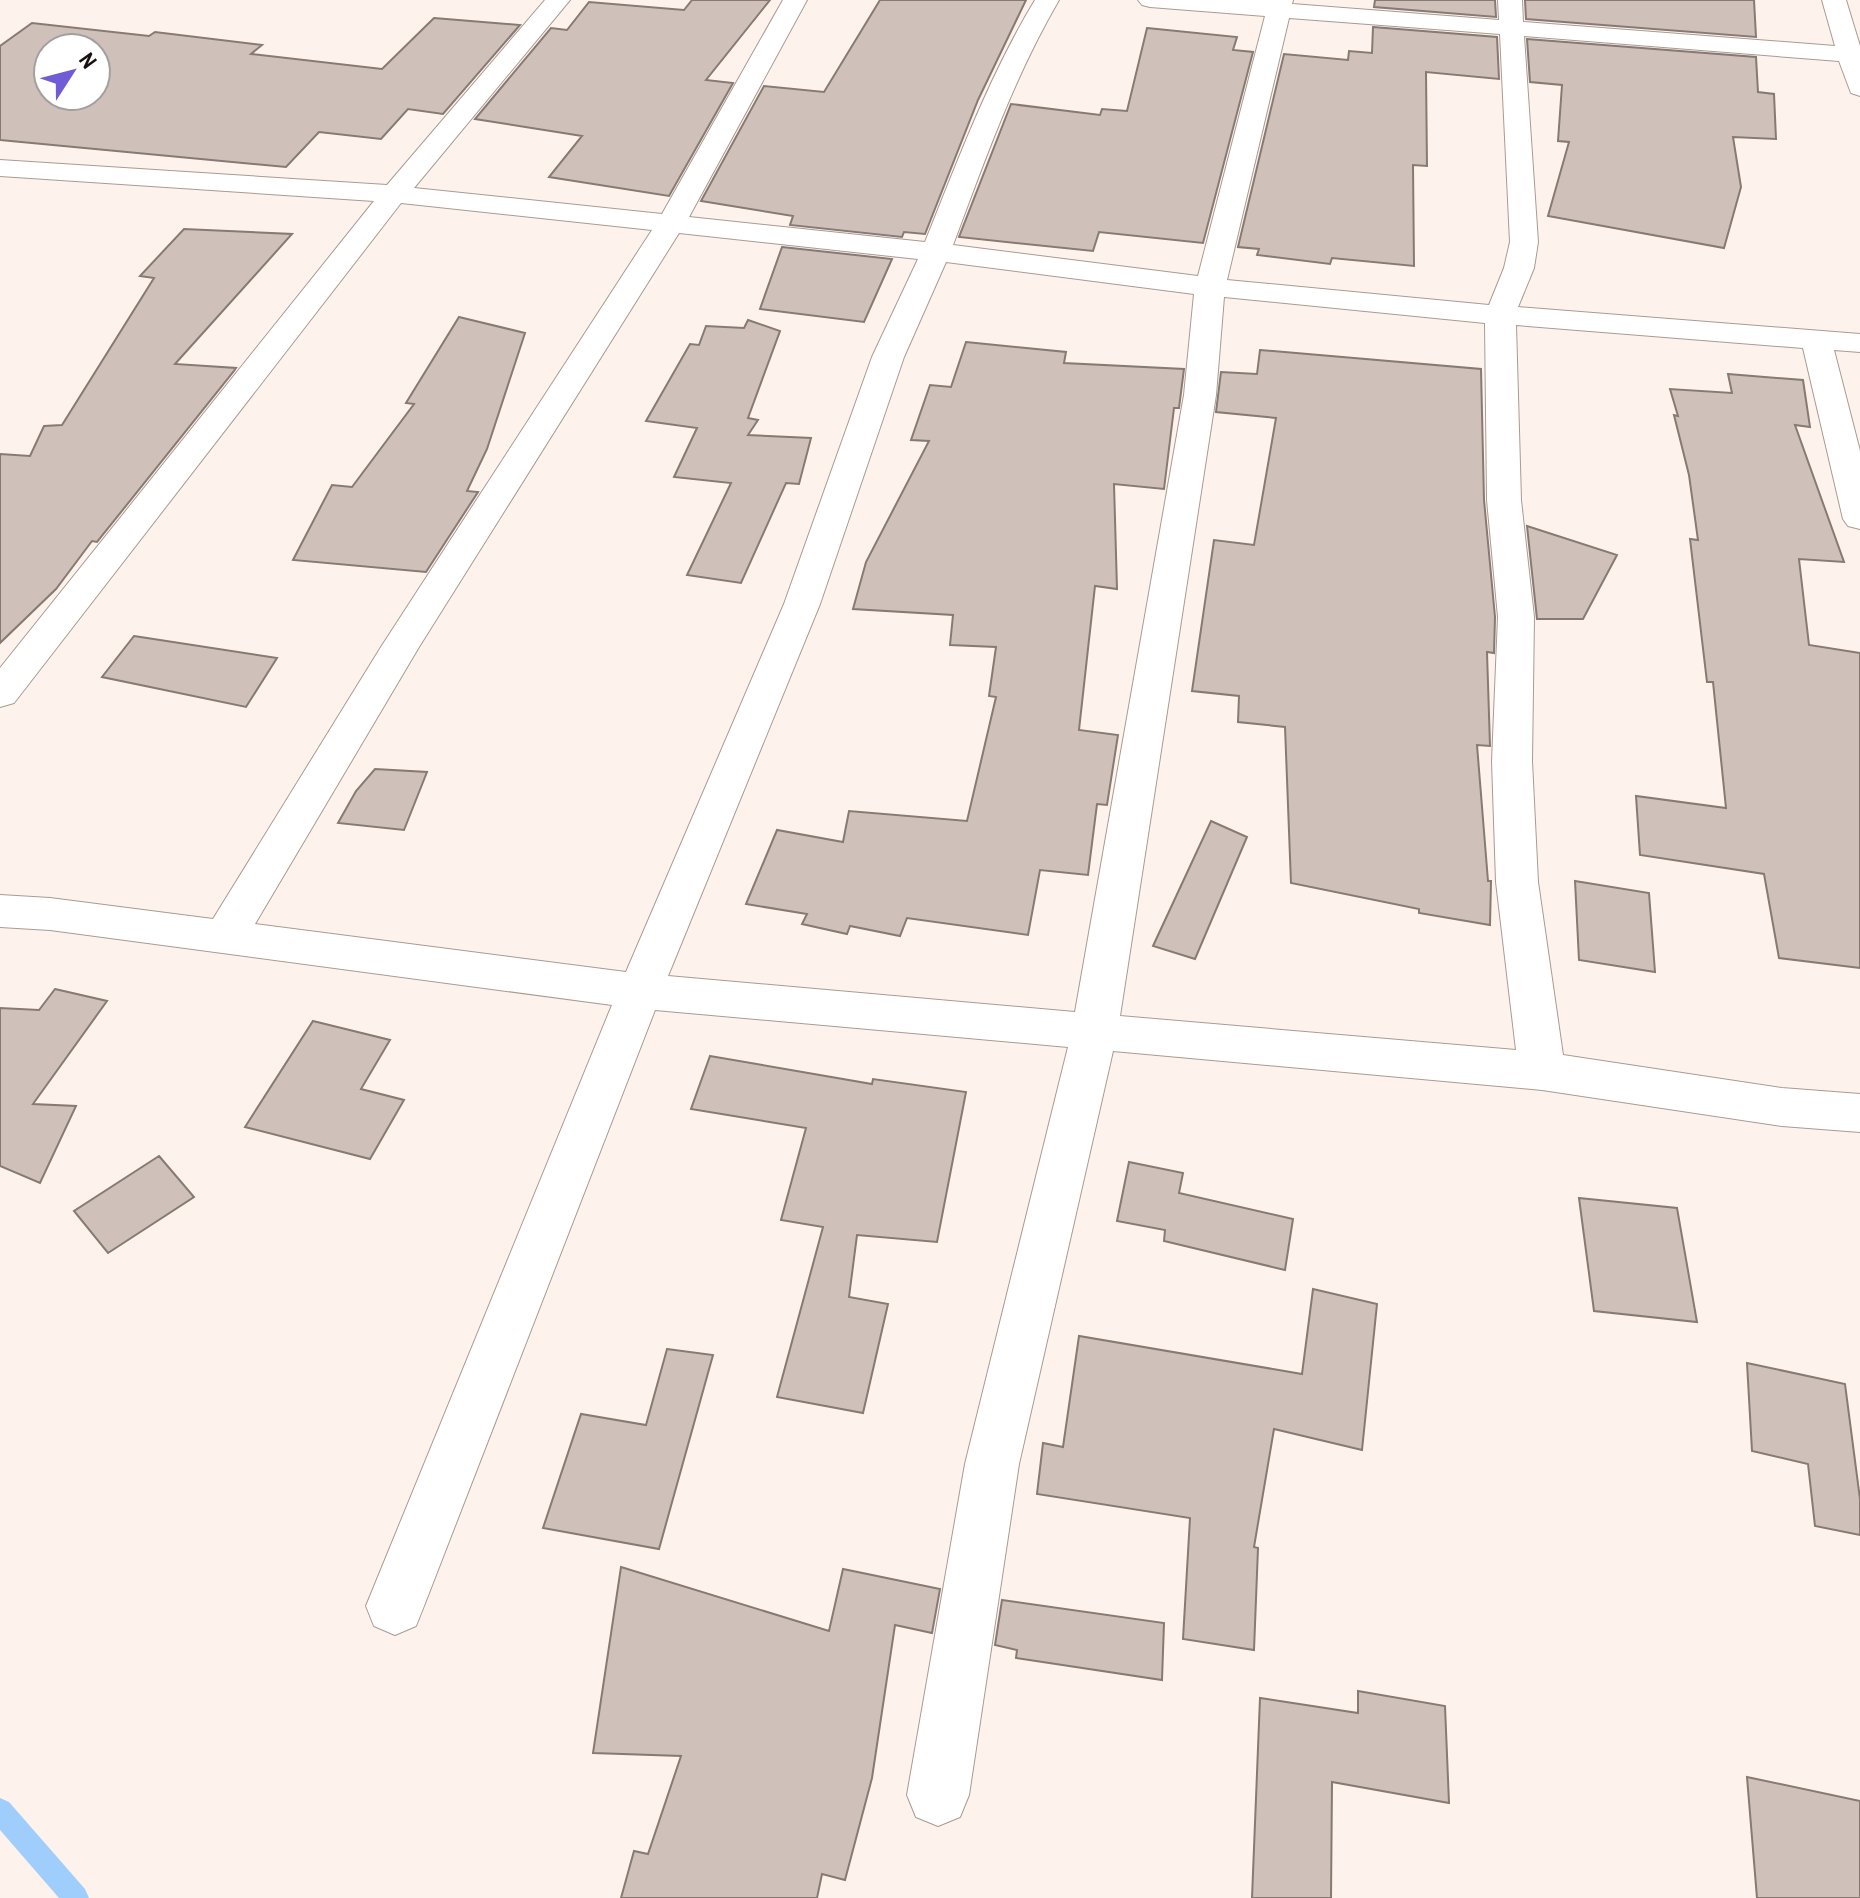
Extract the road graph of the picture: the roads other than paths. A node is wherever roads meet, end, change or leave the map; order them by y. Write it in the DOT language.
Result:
graph roads {
  1 [pos="558,0"];
  2 [pos="795,0"];
  3 [pos="1047,0"];
  4 [pos="1150,0"];
  5 [pos="1834,0"];
  6 [pos="1280,5"];
  7 [pos="1511,15"];
  8 [pos="1855,55"];
  9 [pos="1860,88"];
  10 [pos="0,168"];
  11 [pos="394,194"];
  12 [pos="670,225"];
  13 [pos="936,252"];
  14 [pos="1210,287"];
  15 [pos="1500,315"];
  16 [pos="1816,339"];
  17 [pos="1860,343"];
  18 [pos="1860,519"];
  19 [pos="0,694"];
  20 [pos="0,911"];
  21 [pos="224,938"];
  22 [pos="640,991"];
  23 [pos="1095,1030"];
  24 [pos="1542,1071"];
  25 [pos="1860,1113"];
  26 [pos="395,1606"];
  27 [pos="938,1795"];
  1 -- 11 [label="street"];
  2 -- 12 [label="street"];
  3 -- 13 [label="street"];
  4 -- 6 [label="street"];
  5 -- 8 [label="street"];
  6 -- 7 [label="street"];
  6 -- 14 [label="street"];
  7 -- 8 [label="street"];
  7 -- 15 [label="street"];
  8 -- 9 [label="street"];
  10 -- 11 [label="street"];
  11 -- 12 [label="street"];
  11 -- 19 [label="street"];
  12 -- 13 [label="street"];
  12 -- 21 [label="street"];
  13 -- 14 [label="street"];
  13 -- 22 [label="street"];
  14 -- 15 [label="street"];
  14 -- 23 [label="street"];
  15 -- 16 [label="street"];
  15 -- 24 [label="street"];
  16 -- 17 [label="street"];
  16 -- 18 [label="street"];
  20 -- 21 [label="street"];
  21 -- 22 [label="street"];
  22 -- 23 [label="street"];
  22 -- 26 [label="street"];
  23 -- 24 [label="street"];
  23 -- 27 [label="street"];
  24 -- 25 [label="street"];
}
